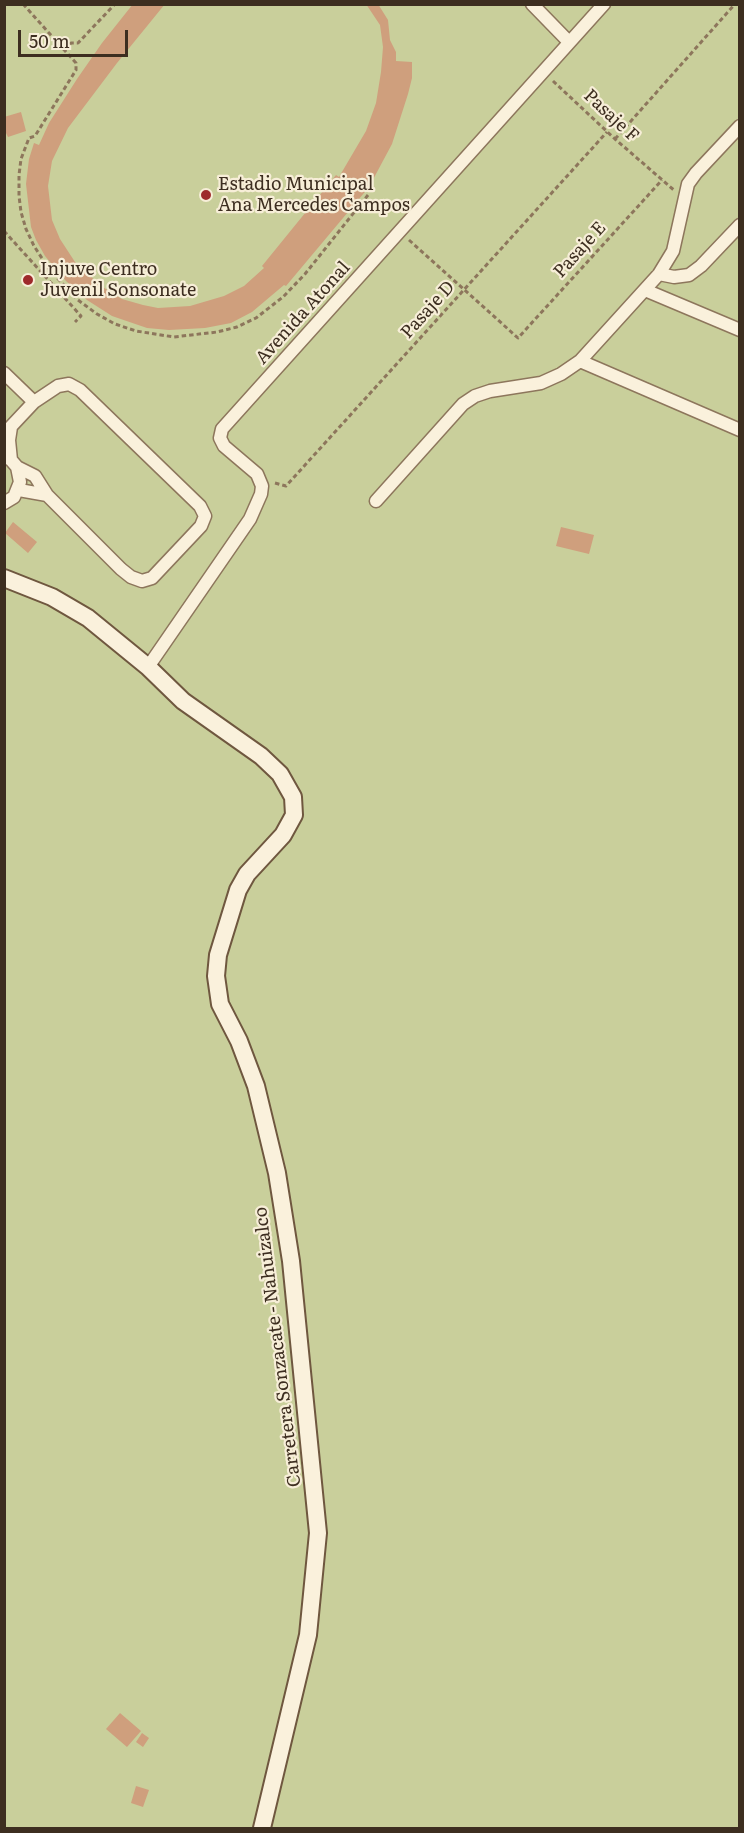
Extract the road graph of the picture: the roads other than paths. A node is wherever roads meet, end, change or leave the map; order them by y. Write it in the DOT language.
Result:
graph roads {
  1 [pos="532,4"];
  2 [pos="604,4"];
  3 [pos="569,42"];
  4 [pos="740,126"];
  5 [pos="740,225"];
  6 [pos="659,274"];
  7 [pos="645,290"];
  8 [pos="740,330"];
  9 [pos="580,360"];
  10 [pos="4,373"];
  11 [pos="34,402"];
  12 [pos="740,430"];
  13 [pos="8,431"];
  14 [pos="11,461"];
  15 [pos="19,490"];
  16 [pos="47,495"];
  17 [pos="376,501"];
  18 [pos="4,503"];
  19 [pos="4,578"];
  20 [pos="148,667"];
  21 [pos="262,1828"];
  1 -- 3 [label="street"];
  2 -- 3 [label="street, Avenida Atonal"];
  3 -- 20 [label="street, Avenida Atonal"];
  4 -- 6 [label="street"];
  5 -- 6 [label="street"];
  6 -- 7 [label="street"];
  7 -- 8 [label="street"];
  7 -- 9 [label="street"];
  9 -- 12 [label="street"];
  9 -- 17 [label="street"];
  10 -- 11 [label="street"];
  11 -- 13 [label="street"];
  11 -- 16 [label="street"];
  13 -- 14 [label="street"];
  14 -- 15 [label="street"];
  14 -- 16 [label="street"];
  15 -- 16 [label="street"];
  15 -- 18 [label="street"];
  19 -- 20 [label="street, Carretera Sonzacate - Nahuizalco"];
  20 -- 21 [label="street, Carretera Sonzacate - Nahuizalco"];
}
